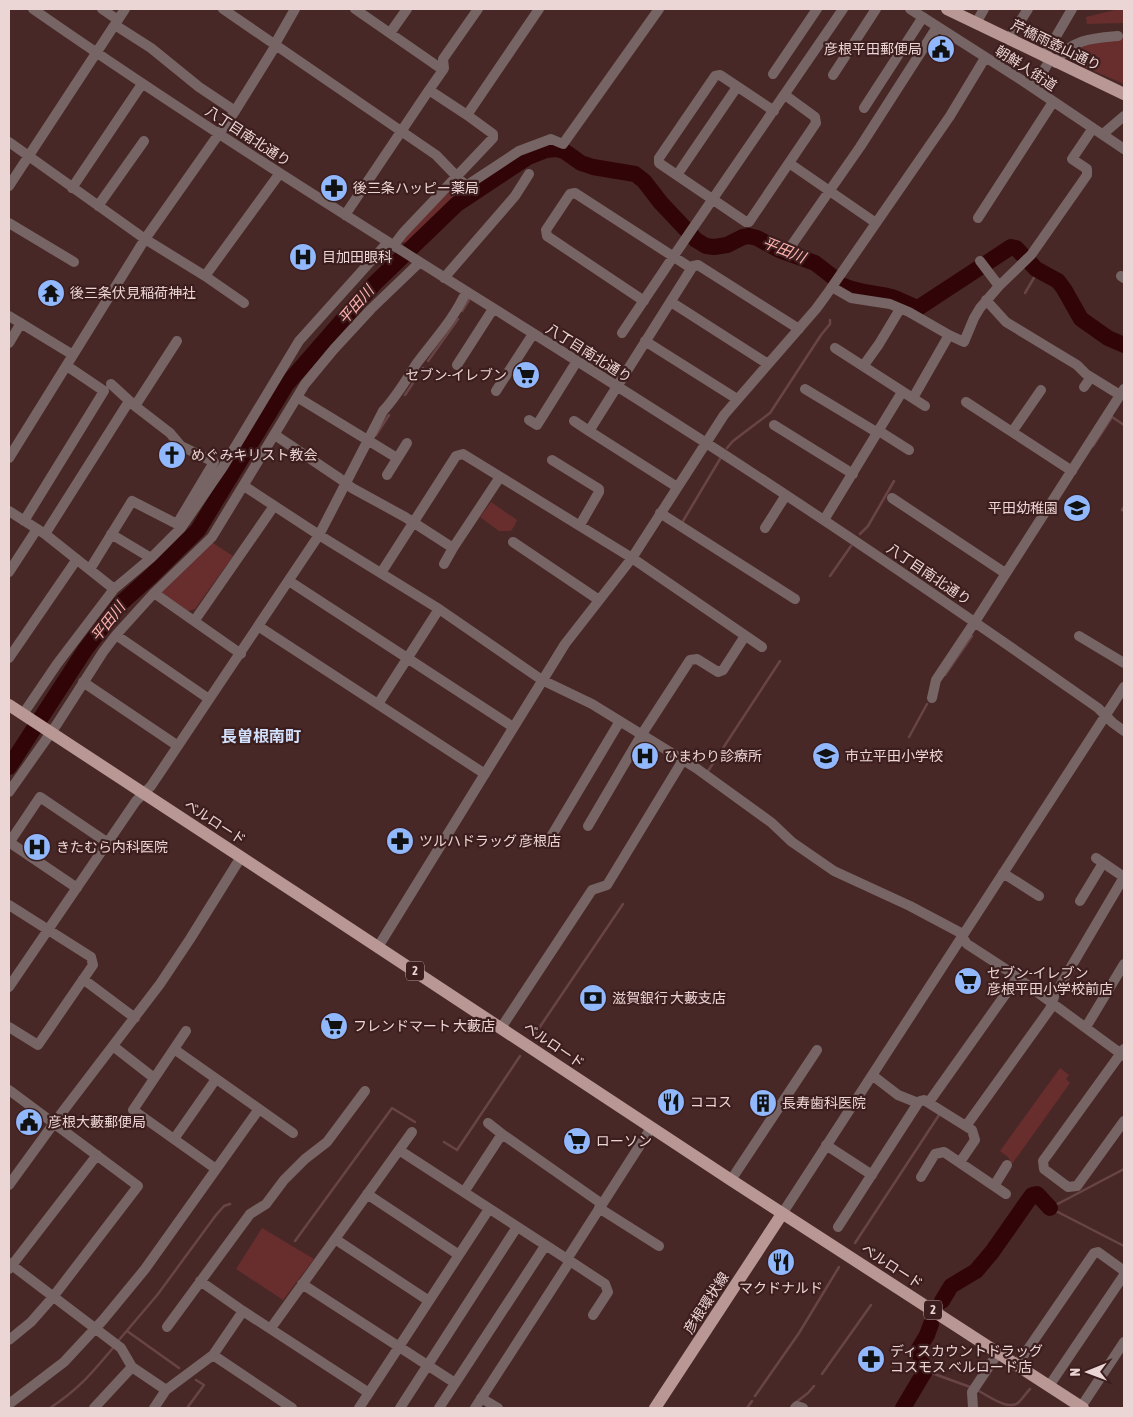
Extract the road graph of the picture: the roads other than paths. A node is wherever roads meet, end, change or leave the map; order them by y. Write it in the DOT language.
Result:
graph roads {
  1 [pos="33,9"];
  2 [pos="102,9"];
  3 [pos="125,9"];
  4 [pos="223,9"];
  5 [pos="295,9"];
  6 [pos="355,9"];
  7 [pos="407,9"];
  8 [pos="478,9"];
  9 [pos="539,9"];
  10 [pos="659,9"];
  11 [pos="817,9"];
  12 [pos="843,9"];
  13 [pos="876,9"];
  14 [pos="910,9"];
  15 [pos="947,9"];
  16 [pos="984,9"];
  17 [pos="1028,9"];
  18 [pos="1072,9"];
  19 [pos="923,17"];
  20 [pos="116,23"];
  21 [pos="976,23"];
  22 [pos="937,27"];
  23 [pos="390,33"];
  24 [pos="1118,36"];
  25 [pos="1009,39"];
  26 [pos="275,45"];
  27 [pos="96,54"];
  28 [pos="986,58"];
  29 [pos="1050,60"];
  30 [pos="443,70"];
  31 [pos="773,74"];
  32 [pos="834,75"];
  33 [pos="142,84"];
  34 [pos="737,87"];
  35 [pos="1033,88"];
  36 [pos="429,90"];
  37 [pos="1124,94"];
  38 [pos="785,95"];
  39 [pos="1053,102"];
  40 [pos="864,108"];
  41 [pos="235,111"];
  42 [pos="774,111"];
  43 [pos="467,115"];
  44 [pos="1124,116"];
  45 [pos="1093,128"];
  46 [pos="401,132"];
  47 [pos="219,133"];
  48 [pos="1103,134"];
  49 [pos="144,141"];
  50 [pos="9,142"];
  51 [pos="1124,149"];
  52 [pos="29,157"];
  53 [pos="789,163"];
  54 [pos="280,173"];
  55 [pos="529,174"];
  56 [pos="457,175"];
  57 [pos="677,176"];
  58 [pos="9,186"];
  59 [pos="72,188"];
  60 [pos="830,192"];
  61 [pos="713,200"];
  62 [pos="98,206"];
  63 [pos="345,215"];
  64 [pos="978,218"];
  65 [pos="9,223"];
  66 [pos="876,224"];
  67 [pos="144,239"];
  68 [pos="393,245"];
  69 [pos="792,246"];
  70 [pos="673,256"];
  71 [pos="418,261"];
  72 [pos="980,261"];
  73 [pos="74,262"];
  74 [pos="691,268"];
  75 [pos="205,276"];
  76 [pos="444,278"];
  77 [pos="999,286"];
  78 [pos="832,287"];
  79 [pos="466,292"];
  80 [pos="986,300"];
  81 [pos="644,301"];
  82 [pos="670,302"];
  83 [pos="244,303"];
  84 [pos="493,309"];
  85 [pos="900,309"];
  86 [pos="9,316"];
  87 [pos="21,323"];
  88 [pos="799,329"];
  89 [pos="622,333"];
  90 [pos="533,334"];
  91 [pos="949,336"];
  92 [pos="177,341"];
  93 [pos="645,341"];
  94 [pos="9,343"];
  95 [pos="835,348"];
  96 [pos="73,355"];
  97 [pos="577,361"];
  98 [pos="768,364"];
  99 [pos="457,365"];
  100 [pos="864,365"];
  101 [pos="67,366"];
  102 [pos="1092,377"];
  103 [pos="110,384"];
  104 [pos="618,387"];
  105 [pos="1084,387"];
  106 [pos="805,390"];
  107 [pos="1041,390"];
  108 [pos="496,391"];
  109 [pos="902,392"];
  110 [pos="1122,392"];
  111 [pos="297,397"];
  112 [pos="913,398"];
  113 [pos="737,400"];
  114 [pos="966,402"];
  115 [pos="133,404"];
  116 [pos="925,406"];
  117 [pos="529,420"];
  118 [pos="574,421"];
  119 [pos="774,425"];
  120 [pos="589,430"];
  121 [pos="878,432"];
  122 [pos="1012,432"];
  123 [pos="274,435"];
  124 [pos="368,440"];
  125 [pos="407,443"];
  126 [pos="706,443"];
  127 [pos="909,450"];
  128 [pos="10,454"];
  129 [pos="397,458"];
  130 [pos="552,460"];
  131 [pos="1072,471"];
  132 [pos="853,474"];
  133 [pos="387,475"];
  134 [pos="500,477"];
  135 [pos="345,483"];
  136 [pos="244,486"];
  137 [pos="677,487"];
  138 [pos="786,495"];
  139 [pos="892,498"];
  140 [pos="274,506"];
  141 [pos="9,511"];
  142 [pos="660,513"];
  143 [pos="824,520"];
  144 [pos="24,521"];
  145 [pos="413,522"];
  146 [pos="580,525"];
  147 [pos="765,528"];
  148 [pos="41,531"];
  149 [pos="112,534"];
  150 [pos="319,535"];
  151 [pos="512,542"];
  152 [pos="453,548"];
  153 [pos="151,558"];
  154 [pos="632,558"];
  155 [pos="77,559"];
  156 [pos="444,564"];
  157 [pos="90,569"];
  158 [pos="9,572"];
  159 [pos="381,573"];
  160 [pos="1005,573"];
  161 [pos="289,581"];
  162 [pos="114,589"];
  163 [pos="154,593"];
  164 [pos="794,599"];
  165 [pos="599,600"];
  166 [pos="439,609"];
  167 [pos="194,620"];
  168 [pos="975,621"];
  169 [pos="258,626"];
  170 [pos="116,636"];
  171 [pos="745,636"];
  172 [pos="1079,636"];
  173 [pos="762,647"];
  174 [pos="240,654"];
  175 [pos="9,658"];
  176 [pos="407,658"];
  177 [pos="1124,662"];
  178 [pos="542,680"];
  179 [pos="83,682"];
  180 [pos="1124,687"];
  181 [pos="932,698"];
  182 [pos="209,699"];
  183 [pos="378,704"];
  184 [pos="9,705"];
  185 [pos="25,716"];
  186 [pos="1106,716"];
  187 [pos="620,721"];
  188 [pos="513,726"];
  189 [pos="48,731"];
  190 [pos="1124,731"];
  191 [pos="642,734"];
  192 [pos="178,746"];
  193 [pos="683,760"];
  194 [pos="485,774"];
  195 [pos="9,792"];
  196 [pos="143,794"];
  197 [pos="588,826"];
  198 [pos="549,840"];
  199 [pos="9,842"];
  200 [pos="108,843"];
  201 [pos="242,857"];
  202 [pos="1003,873"];
  203 [pos="1124,877"];
  204 [pos="77,888"];
  205 [pos="1039,896"];
  206 [pos="1080,901"];
  207 [pos="9,905"];
  208 [pos="48,930"];
  209 [pos="962,937"];
  210 [pos="378,947"];
  211 [pos="1124,964"];
  212 [pos="9,966"];
  213 [pos="18,972"];
  214 [pos="1017,978"];
  215 [pos="83,979"];
  216 [pos="9,987"];
  217 [pos="1052,1002"];
  218 [pos="135,1018"];
  219 [pos="9,1027"];
  220 [pos="1086,1027"];
  221 [pos="501,1028"];
  222 [pos="186,1031"];
  223 [pos="114,1046"];
  224 [pos="174,1049"];
  225 [pos="817,1050"];
  226 [pos="1123,1053"];
  227 [pos="872,1075"];
  228 [pos="154,1078"];
  229 [pos="216,1079"];
  230 [pos="365,1091"];
  231 [pos="10,1092"];
  232 [pos="923,1103"];
  233 [pos="259,1109"];
  234 [pos="1124,1121"];
  235 [pos="54,1123"];
  236 [pos="488,1123"];
  237 [pos="966,1126"];
  238 [pos="651,1128"];
  239 [pos="412,1132"];
  240 [pos="293,1133"];
  241 [pos="502,1134"];
  242 [pos="174,1139"];
  243 [pos="826,1145"];
  244 [pos="399,1150"];
  245 [pos="97,1155"];
  246 [pos="960,1162"];
  247 [pos="1007,1165"];
  248 [pos="216,1169"];
  249 [pos="872,1175"];
  250 [pos="920,1177"];
  251 [pos="731,1180"];
  252 [pos="9,1186"];
  253 [pos="994,1186"];
  254 [pos="464,1192"];
  255 [pos="367,1194"];
  256 [pos="1006,1194"];
  257 [pos="600,1206"];
  258 [pos="489,1209"];
  259 [pos="782,1214"];
  260 [pos="517,1227"];
  261 [pos="838,1227"];
  262 [pos="335,1239"];
  263 [pos="545,1246"];
  264 [pos="659,1246"];
  265 [pos="459,1255"];
  266 [pos="568,1260"];
  267 [pos="10,1266"];
  268 [pos="1124,1275"];
  269 [pos="200,1281"];
  270 [pos="302,1284"];
  271 [pos="53,1297"];
  272 [pos="429,1301"];
  273 [pos="243,1311"];
  274 [pos="593,1316"];
  275 [pos="167,1326"];
  276 [pos="95,1328"];
  277 [pos="271,1328"];
  278 [pos="9,1340"];
  279 [pos="1124,1342"];
  280 [pos="399,1347"];
  281 [pos="998,1353"];
  282 [pos="213,1356"];
  283 [pos="428,1365"];
  284 [pos="1017,1365"];
  285 [pos="132,1368"];
  286 [pos="455,1384"];
  287 [pos="1049,1386"];
  288 [pos="166,1390"];
  289 [pos="369,1393"];
  290 [pos="481,1398"];
  291 [pos="279,1405"];
  292 [pos="9,1407"];
  293 [pos="94,1408"];
  294 [pos="154,1408"];
  295 [pos="292,1408"];
  296 [pos="359,1408"];
  297 [pos="400,1408"];
  298 [pos="439,1408"];
  299 [pos="475,1408"];
  300 [pos="498,1408"];
  301 [pos="655,1408"];
  302 [pos="795,1408"];
  303 [pos="802,1408"];
  304 [pos="973,1408"];
  305 [pos="1082,1408"];
  1 -- 27 [label="street, 八丁目南北通り"];
  2 -- 20 [label="street"];
  3 -- 20 [label="street"];
  4 -- 26 [label="street"];
  5 -- 26 [label="street"];
  6 -- 23 [label="street"];
  7 -- 23 [label="street"];
  8 -- 30 [label="street"];
  9 -- 43 [label="street"];
  10 -- 56 [label="street"];
  11 -- 31 [label="street"];
  12 -- 38 [label="street"];
  13 -- 32 [label="street"];
  14 -- 19 [label="street, 朝鮮人街道"];
  15 -- 21 [label="main road, 芹橋雨壺山通り"];
  16 -- 21 [label="street"];
  17 -- 25 [label="street"];
  18 -- 29 [label="street"];
  19 -- 22 [label="street, 朝鮮人街道"];
  19 -- 40 [label="street"];
  20 -- 27 [label="street"];
  20 -- 41 [label="street"];
  21 -- 25 [label="main road, 芹橋雨壺山通り"];
  22 -- 28 [label="street, 朝鮮人街道"];
  22 -- 60 [label="street"];
  23 -- 30 [label="street"];
  24 -- 29 [label="street"];
  25 -- 29 [label="main road, 芹橋雨壺山通り"];
  26 -- 41 [label="street"];
  26 -- 46 [label="street"];
  27 -- 33 [label="street, 八丁目南北通り"];
  27 -- 52 [label="street"];
  28 -- 35 [label="street, 朝鮮人街道"];
  28 -- 66 [label="street"];
  29 -- 35 [label="street"];
  29 -- 37 [label="main road, 芹橋雨壺山通り"];
  30 -- 36 [label="street"];
  33 -- 47 [label="street, 八丁目南北通り"];
  33 -- 59 [label="street"];
  34 -- 42 [label="street"];
  34 -- 57 [label="street"];
  34 -- 57 [label="street"];
  35 -- 39 [label="street, 朝鮮人街道"];
  36 -- 43 [label="street"];
  36 -- 46 [label="street"];
  38 -- 42 [label="street"];
  38 -- 53 [label="street"];
  39 -- 45 [label="street, 朝鮮人街道"];
  39 -- 64 [label="street"];
  41 -- 47 [label="street"];
  42 -- 61 [label="street"];
  43 -- 56 [label="street"];
  44 -- 48 [label="street"];
  45 -- 48 [label="street, 朝鮮人街道"];
  45 -- 77 [label="street"];
  46 -- 56 [label="street"];
  46 -- 63 [label="street"];
  47 -- 54 [label="street, 八丁目南北通り"];
  47 -- 67 [label="street"];
  48 -- 51 [label="street, 朝鮮人街道"];
  49 -- 62 [label="street"];
  50 -- 52 [label="street"];
  52 -- 58 [label="street"];
  52 -- 59 [label="street"];
  53 -- 60 [label="street"];
  53 -- 61 [label="street"];
  54 -- 63 [label="street, 八丁目南北通り"];
  54 -- 75 [label="street"];
  55 -- 76 [label="street"];
  56 -- 68 [label="street"];
  57 -- 61 [label="street"];
  59 -- 62 [label="street"];
  60 -- 66 [label="street"];
  60 -- 69 [label="street"];
  61 -- 70 [label="street"];
  62 -- 67 [label="street"];
  63 -- 68 [label="street, 八丁目南北通り"];
  65 -- 73 [label="street"];
  66 -- 78 [label="street"];
  67 -- 75 [label="street"];
  67 -- 96 [label="street"];
  68 -- 71 [label="street, 八丁目南北通り"];
  68 -- 153 [label="street"];
  70 -- 74 [label="street"];
  70 -- 81 [label="street"];
  70 -- 81 [label="street"];
  71 -- 76 [label="street, 八丁目南北通り"];
  71 -- 111 [label="street"];
  72 -- 77 [label="street"];
  74 -- 82 [label="street"];
  74 -- 88 [label="street"];
  75 -- 83 [label="street"];
  76 -- 79 [label="street, 八丁目南北通り"];
  77 -- 80 [label="street"];
  78 -- 85 [label="street"];
  78 -- 88 [label="street"];
  79 -- 84 [label="street, 八丁目南北通り"];
  79 -- 124 [label="street"];
  80 -- 91 [label="street"];
  80 -- 102 [label="street"];
  81 -- 89 [label="street"];
  82 -- 93 [label="street"];
  82 -- 98 [label="street"];
  84 -- 90 [label="street, 八丁目南北通り"];
  84 -- 99 [label="street"];
  85 -- 91 [label="street"];
  85 -- 100 [label="street"];
  86 -- 87 [label="street"];
  87 -- 94 [label="street"];
  87 -- 96 [label="street"];
  88 -- 98 [label="street"];
  90 -- 97 [label="street, 八丁目南北通り"];
  90 -- 108 [label="street"];
  91 -- 112 [label="street"];
  92 -- 115 [label="street"];
  93 -- 104 [label="street"];
  93 -- 113 [label="street"];
  95 -- 100 [label="street"];
  96 -- 101 [label="street"];
  97 -- 104 [label="street, 八丁目南北通り"];
  97 -- 117 [label="street"];
  98 -- 113 [label="street"];
  100 -- 109 [label="street"];
  101 -- 128 [label="street"];
  101 -- 144 [label="street"];
  102 -- 105 [label="street"];
  102 -- 110 [label="street"];
  103 -- 115 [label="street"];
  104 -- 120 [label="street"];
  104 -- 126 [label="street, 八丁目南北通り"];
  106 -- 121 [label="street"];
  107 -- 122 [label="street"];
  109 -- 112 [label="street"];
  109 -- 121 [label="street"];
  110 -- 131 [label="street"];
  111 -- 123 [label="street"];
  111 -- 124 [label="street"];
  112 -- 116 [label="street"];
  113 -- 126 [label="street"];
  114 -- 122 [label="street"];
  115 -- 148 [label="street"];
  115 -- 149 [label="street"];
  118 -- 120 [label="street"];
  119 -- 132 [label="street"];
  120 -- 137 [label="street"];
  121 -- 127 [label="street"];
  121 -- 132 [label="street"];
  122 -- 131 [label="street"];
  123 -- 135 [label="street"];
  123 -- 136 [label="street"];
  124 -- 129 [label="street"];
  124 -- 135 [label="street"];
  125 -- 129 [label="street"];
  126 -- 137 [label="street"];
  126 -- 138 [label="street, 八丁目南北通り"];
  129 -- 133 [label="street"];
  130 -- 146 [label="street"];
  131 -- 160 [label="street"];
  132 -- 143 [label="street"];
  134 -- 145 [label="street"];
  134 -- 146 [label="street"];
  134 -- 152 [label="street"];
  135 -- 145 [label="street"];
  135 -- 150 [label="street"];
  136 -- 140 [label="street"];
  136 -- 163 [label="street"];
  137 -- 142 [label="street"];
  138 -- 143 [label="street, 八丁目南北通り"];
  138 -- 147 [label="street"];
  139 -- 160 [label="street"];
  140 -- 150 [label="street"];
  140 -- 167 [label="street"];
  141 -- 144 [label="street"];
  142 -- 154 [label="street"];
  142 -- 164 [label="street"];
  143 -- 168 [label="street, 八丁目南北通り"];
  144 -- 148 [label="street"];
  145 -- 152 [label="street"];
  145 -- 159 [label="street"];
  146 -- 154 [label="street"];
  148 -- 155 [label="street"];
  148 -- 158 [label="street"];
  149 -- 153 [label="street"];
  149 -- 157 [label="street"];
  150 -- 159 [label="street"];
  150 -- 161 [label="street"];
  151 -- 165 [label="street"];
  152 -- 156 [label="street"];
  153 -- 162 [label="street"];
  154 -- 165 [label="street"];
  154 -- 171 [label="street"];
  155 -- 157 [label="street"];
  155 -- 175 [label="street"];
  157 -- 162 [label="street"];
  159 -- 166 [label="street"];
  160 -- 168 [label="street"];
  161 -- 169 [label="street"];
  161 -- 176 [label="street"];
  162 -- 185 [label="street"];
  163 -- 167 [label="street"];
  163 -- 170 [label="street"];
  165 -- 178 [label="street"];
  166 -- 176 [label="street"];
  166 -- 178 [label="street"];
  167 -- 174 [label="street"];
  168 -- 181 [label="street"];
  168 -- 186 [label="street, 八丁目南北通り"];
  169 -- 174 [label="street"];
  169 -- 183 [label="street"];
  170 -- 179 [label="street"];
  170 -- 182 [label="street"];
  171 -- 173 [label="street"];
  171 -- 191 [label="street"];
  172 -- 177 [label="street"];
  174 -- 182 [label="street"];
  176 -- 183 [label="street"];
  176 -- 188 [label="street"];
  178 -- 187 [label="street"];
  178 -- 188 [label="street"];
  179 -- 189 [label="street"];
  179 -- 192 [label="street"];
  180 -- 186 [label="street"];
  182 -- 192 [label="street"];
  183 -- 194 [label="street"];
  184 -- 185 [label="main road, ベルロード / 2"];
  185 -- 189 [label="main road, ベルロード / 2"];
  186 -- 190 [label="street, 八丁目南北通り"];
  186 -- 202 [label="street"];
  187 -- 191 [label="street"];
  187 -- 198 [label="street"];
  188 -- 194 [label="street"];
  189 -- 195 [label="street"];
  189 -- 196 [label="main road, ベルロード / 2"];
  191 -- 193 [label="street"];
  191 -- 197 [label="street"];
  192 -- 196 [label="street"];
  193 -- 209 [label="street"];
  193 -- 221 [label="street"];
  194 -- 210 [label="street"];
  196 -- 200 [label="street"];
  196 -- 201 [label="main road, ベルロード / 2"];
  199 -- 200 [label="street"];
  199 -- 204 [label="street"];
  200 -- 204 [label="street"];
  201 -- 210 [label="main road, ベルロード / 2"];
  201 -- 218 [label="street"];
  202 -- 205 [label="street"];
  202 -- 209 [label="street"];
  203 -- 206 [label="street"];
  203 -- 217 [label="street"];
  204 -- 208 [label="street"];
  207 -- 208 [label="street"];
  208 -- 213 [label="street"];
  208 -- 215 [label="street"];
  209 -- 214 [label="street"];
  209 -- 227 [label="street"];
  210 -- 221 [label="main road, ベルロード / 2"];
  211 -- 220 [label="street"];
  212 -- 213 [label="street"];
  213 -- 216 [label="street"];
  214 -- 217 [label="street"];
  214 -- 232 [label="street"];
  215 -- 218 [label="street"];
  215 -- 219 [label="street"];
  217 -- 220 [label="street"];
  217 -- 237 [label="street"];
  218 -- 223 [label="street"];
  220 -- 226 [label="street"];
  221 -- 238 [label="main road, ベルロード / 2"];
  222 -- 224 [label="street"];
  223 -- 228 [label="street"];
  223 -- 235 [label="street"];
  224 -- 228 [label="street"];
  224 -- 229 [label="street"];
  225 -- 251 [label="street"];
  226 -- 234 [label="street"];
  227 -- 232 [label="street"];
  227 -- 243 [label="street"];
  228 -- 242 [label="street"];
  229 -- 233 [label="street"];
  229 -- 242 [label="street"];
  230 -- 269 [label="street"];
  231 -- 235 [label="street"];
  232 -- 237 [label="street"];
  232 -- 249 [label="street"];
  233 -- 240 [label="street"];
  233 -- 248 [label="street"];
  235 -- 245 [label="street"];
  235 -- 252 [label="street"];
  236 -- 241 [label="street"];
  237 -- 246 [label="street"];
  238 -- 251 [label="main road, ベルロード / 2"];
  238 -- 257 [label="street"];
  239 -- 244 [label="street"];
  241 -- 254 [label="street"];
  241 -- 257 [label="street"];
  242 -- 248 [label="street"];
  243 -- 249 [label="street"];
  243 -- 259 [label="street"];
  244 -- 254 [label="street"];
  244 -- 255 [label="street"];
  245 -- 267 [label="street"];
  245 -- 271 [label="street"];
  246 -- 250 [label="street"];
  246 -- 253 [label="street"];
  247 -- 253 [label="street"];
  248 -- 276 [label="street"];
  249 -- 261 [label="street"];
  251 -- 259 [label="main road, ベルロード / 2"];
  253 -- 256 [label="street"];
  254 -- 258 [label="street"];
  255 -- 262 [label="street"];
  255 -- 265 [label="street"];
  257 -- 264 [label="street"];
  257 -- 266 [label="street"];
  258 -- 260 [label="street"];
  258 -- 265 [label="street"];
  259 -- 281 [label="main road, ベルロード / 2"];
  259 -- 301 [label="main road, 彦根環状線"];
  260 -- 263 [label="street"];
  260 -- 283 [label="street"];
  262 -- 270 [label="street"];
  262 -- 272 [label="street"];
  263 -- 266 [label="street"];
  263 -- 286 [label="street"];
  265 -- 272 [label="street"];
  266 -- 274 [label="street"];
  266 -- 290 [label="street"];
  267 -- 271 [label="street"];
  268 -- 284 [label="street"];
  268 -- 287 [label="street"];
  269 -- 273 [label="street"];
  269 -- 275 [label="street"];
  270 -- 277 [label="street"];
  270 -- 280 [label="street"];
  271 -- 276 [label="street"];
  271 -- 278 [label="street"];
  272 -- 280 [label="street"];
  273 -- 277 [label="street"];
  273 -- 282 [label="street"];
  276 -- 285 [label="street"];
  276 -- 292 [label="street"];
  277 -- 289 [label="street"];
  279 -- 305 [label="street"];
  280 -- 283 [label="street"];
  280 -- 289 [label="street"];
  281 -- 284 [label="main road, ベルロード / 2"];
  281 -- 304 [label="street"];
  282 -- 288 [label="street"];
  282 -- 291 [label="street"];
  283 -- 286 [label="street"];
  283 -- 297 [label="street"];
  284 -- 287 [label="main road, ベルロード / 2"];
  285 -- 288 [label="street"];
  285 -- 293 [label="street"];
  286 -- 298 [label="street"];
  287 -- 305 [label="main road, ベルロード / 2"];
  288 -- 294 [label="street"];
  289 -- 296 [label="street"];
  290 -- 299 [label="street"];
  290 -- 300 [label="street"];
  291 -- 295 [label="street"];
  302 -- 303 [label="street"];
}
